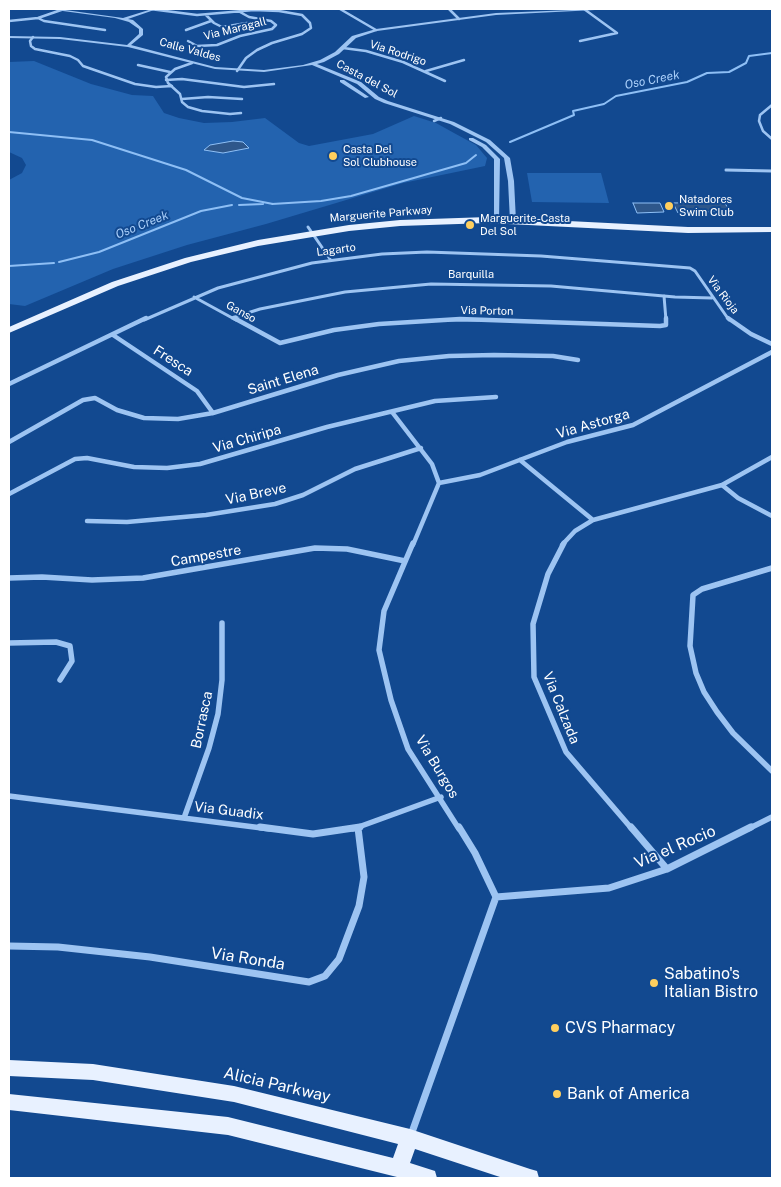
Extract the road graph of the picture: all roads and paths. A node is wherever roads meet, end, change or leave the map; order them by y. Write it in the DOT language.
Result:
graph roads {
  1 [pos="50,9"];
  2 [pos="64,9"];
  3 [pos="153,9"];
  4 [pos="340,9"];
  5 [pos="449,9"];
  6 [pos="584,9"];
  7 [pos="595,9"];
  8 [pos="58,11"];
  9 [pos="512,11"];
  10 [pos="240,12"];
  11 [pos="206,15"];
  12 [pos="38,18"];
  13 [pos="459,18"];
  14 [pos="124,19"];
  15 [pos="9,21"];
  16 [pos="211,21"];
  17 [pos="247,23"];
  18 [pos="105,30"];
  19 [pos="186,30"];
  20 [pos="376,30"];
  21 [pos="9,37"];
  22 [pos="33,37"];
  23 [pos="188,41"];
  24 [pos="580,41"];
  25 [pos="128,46"];
  26 [pos="343,48"];
  27 [pos="464,60"];
  28 [pos="192,63"];
  29 [pos="314,64"];
  30 [pos="138,65"];
  31 [pos="308,65"];
  32 [pos="237,71"];
  33 [pos="426,71"];
  34 [pos="170,72"];
  35 [pos="344,76"];
  36 [pos="336,78"];
  37 [pos="166,80"];
  38 [pos="445,81"];
  39 [pos="248,84"];
  40 [pos="274,84"];
  41 [pos="172,86"];
  42 [pos="244,87"];
  43 [pos="182,99"];
  44 [pos="242,99"];
  45 [pos="772,105"];
  46 [pos="415,111"];
  47 [pos="241,113"];
  48 [pos="409,114"];
  49 [pos="440,118"];
  50 [pos="434,121"];
  51 [pos="772,139"];
  52 [pos="726,170"];
  53 [pos="772,170"];
  54 [pos="497,218"];
  55 [pos="514,218"];
  56 [pos="772,225"];
  57 [pos="310,230"];
  58 [pos="772,230"];
  59 [pos="330,259"];
  60 [pos="690,268"];
  61 [pos="194,296"];
  62 [pos="664,296"];
  63 [pos="712,298"];
  64 [pos="232,318"];
  65 [pos="10,326"];
  66 [pos="113,335"];
  67 [pos="280,343"];
  68 [pos="772,344"];
  69 [pos="772,352"];
  70 [pos="578,360"];
  71 [pos="9,384"];
  72 [pos="496,396"];
  73 [pos="392,412"];
  74 [pos="213,413"];
  75 [pos="9,442"];
  76 [pos="421,448"];
  77 [pos="772,457"];
  78 [pos="520,460"];
  79 [pos="439,483"];
  80 [pos="722,485"];
  81 [pos="9,494"];
  82 [pos="772,516"];
  83 [pos="593,520"];
  84 [pos="87,521"];
  85 [pos="405,560"];
  86 [pos="772,568"];
  87 [pos="9,578"];
  88 [pos="222,623"];
  89 [pos="9,643"];
  90 [pos="60,680"];
  91 [pos="772,771"];
  92 [pos="9,796"];
  93 [pos="441,798"];
  94 [pos="184,818"];
  95 [pos="772,818"];
  96 [pos="358,828"];
  97 [pos="667,869"];
  98 [pos="496,896"];
  99 [pos="9,946"];
  100 [pos="9,1068"];
  101 [pos="9,1102"];
  102 [pos="410,1138"];
  103 [pos="398,1168"];
  104 [pos="428,1178"];
  105 [pos="530,1178"];
  1 -- 8 [label="street"];
  2 -- 8 [label="street"];
  3 -- 11 [label="street"];
  3 -- 14 [label="street"];
  4 -- 20 [label="street"];
  5 -- 13 [label="street"];
  6 -- 7 [label="street, Calle Valdes"];
  6 -- 9 [label="street, Calle Valdes"];
  6 -- 24 [label="street"];
  8 -- 12 [label="street"];
  8 -- 14 [label="street"];
  9 -- 13 [label="street, Calle Valdes"];
  10 -- 11 [label="street"];
  10 -- 23 [label="street, Via Maragall"];
  10 -- 32 [label="street"];
  11 -- 16 [label="street"];
  12 -- 15 [label="street"];
  12 -- 18 [label="street"];
  13 -- 20 [label="street, Calle Valdes"];
  14 -- 25 [label="street"];
  16 -- 17 [label="street"];
  16 -- 19 [label="street"];
  20 -- 26 [label="street, Calle Valdes"];
  21 -- 22 [label="street, Calle Valdes"];
  22 -- 25 [label="street, Calle Valdes"];
  22 -- 41 [label="street"];
  25 -- 28 [label="street, Calle Valdes"];
  26 -- 29 [label="street, Calle Valdes"];
  26 -- 33 [label="street, Via Rodrigo"];
  27 -- 33 [label="street"];
  28 -- 32 [label="street, Calle Valdes"];
  28 -- 34 [label="street"];
  29 -- 31 [label="street, Calle Valdes"];
  29 -- 35 [label="street, Casta del Sol"];
  30 -- 34 [label="street"];
  31 -- 32 [label="street, Calle Valdes"];
  31 -- 36 [label="street, Casta del Sol"];
  33 -- 38 [label="street, Via Rodrigo"];
  34 -- 37 [label="street"];
  35 -- 36 [label="street"];
  35 -- 46 [label="street, Casta del Sol"];
  36 -- 48 [label="street, Casta del Sol"];
  37 -- 41 [label="street"];
  37 -- 42 [label="street"];
  39 -- 42 [label="street"];
  40 -- 42 [label="street"];
  41 -- 43 [label="street"];
  43 -- 44 [label="street"];
  43 -- 47 [label="street"];
  45 -- 51 [label="street"];
  46 -- 48 [label="street"];
  46 -- 49 [label="street, Casta del Sol"];
  48 -- 50 [label="street, Casta del Sol"];
  49 -- 50 [label="street"];
  49 -- 55 [label="street, Casta del Sol"];
  50 -- 54 [label="street, Casta del Sol"];
  52 -- 53 [label="street"];
  54 -- 55 [label="main road, Marguerite Parkway"];
  54 -- 57 [label="main road, Marguerite Parkway"];
  55 -- 56 [label="main road, Marguerite Parkway"];
  55 -- 58 [label="main road, Marguerite Parkway"];
  57 -- 59 [label="street"];
  57 -- 65 [label="main road, Marguerite Parkway"];
  59 -- 60 [label="street, Lagarto"];
  59 -- 61 [label="street, Lagarto"];
  60 -- 63 [label="street, Via Rioja"];
  61 -- 64 [label="street, Ganso"];
  61 -- 66 [label="street, Lagarto"];
  62 -- 63 [label="street, Barquilla"];
  62 -- 64 [label="street, Barquilla"];
  62 -- 67 [label="street, Via Porton"];
  63 -- 68 [label="street, Via Rioja"];
  64 -- 67 [label="street, Ganso"];
  66 -- 71 [label="street, Lagarto"];
  66 -- 74 [label="street, Fresca"];
  69 -- 78 [label="street, Via Astorga"];
  70 -- 74 [label="street, Saint Elena"];
  72 -- 73 [label="street, Via Chiripa"];
  73 -- 76 [label="street"];
  73 -- 81 [label="street, Via Chiripa"];
  74 -- 75 [label="street, Saint Elena"];
  76 -- 79 [label="street"];
  76 -- 84 [label="street, Via Breve"];
  77 -- 80 [label="street, Via Calzada"];
  78 -- 79 [label="street, Via Astorga"];
  78 -- 83 [label="street"];
  79 -- 85 [label="street, Via Burgos"];
  80 -- 82 [label="street"];
  80 -- 83 [label="street, Via Calzada"];
  83 -- 97 [label="street, Via Calzada"];
  85 -- 87 [label="street, Campestre"];
  85 -- 93 [label="street, Via Burgos"];
  86 -- 91 [label="street"];
  88 -- 94 [label="street, Borrasca"];
  89 -- 90 [label="street"];
  92 -- 94 [label="street, Via Guadix"];
  93 -- 96 [label="street, Via Guadix"];
  93 -- 98 [label="street, Via Burgos"];
  94 -- 96 [label="street, Via Guadix"];
  95 -- 97 [label="street, Via el Rocio"];
  96 -- 99 [label="street, Via Ronda"];
  97 -- 98 [label="street, Via el Rocio"];
  98 -- 102 [label="street"];
  100 -- 102 [label="main road, Alicia Parkway"];
  101 -- 103 [label="main road"];
  102 -- 103 [label="main road"];
  102 -- 105 [label="main road, Alicia Parkway"];
  103 -- 104 [label="main road"];
}
